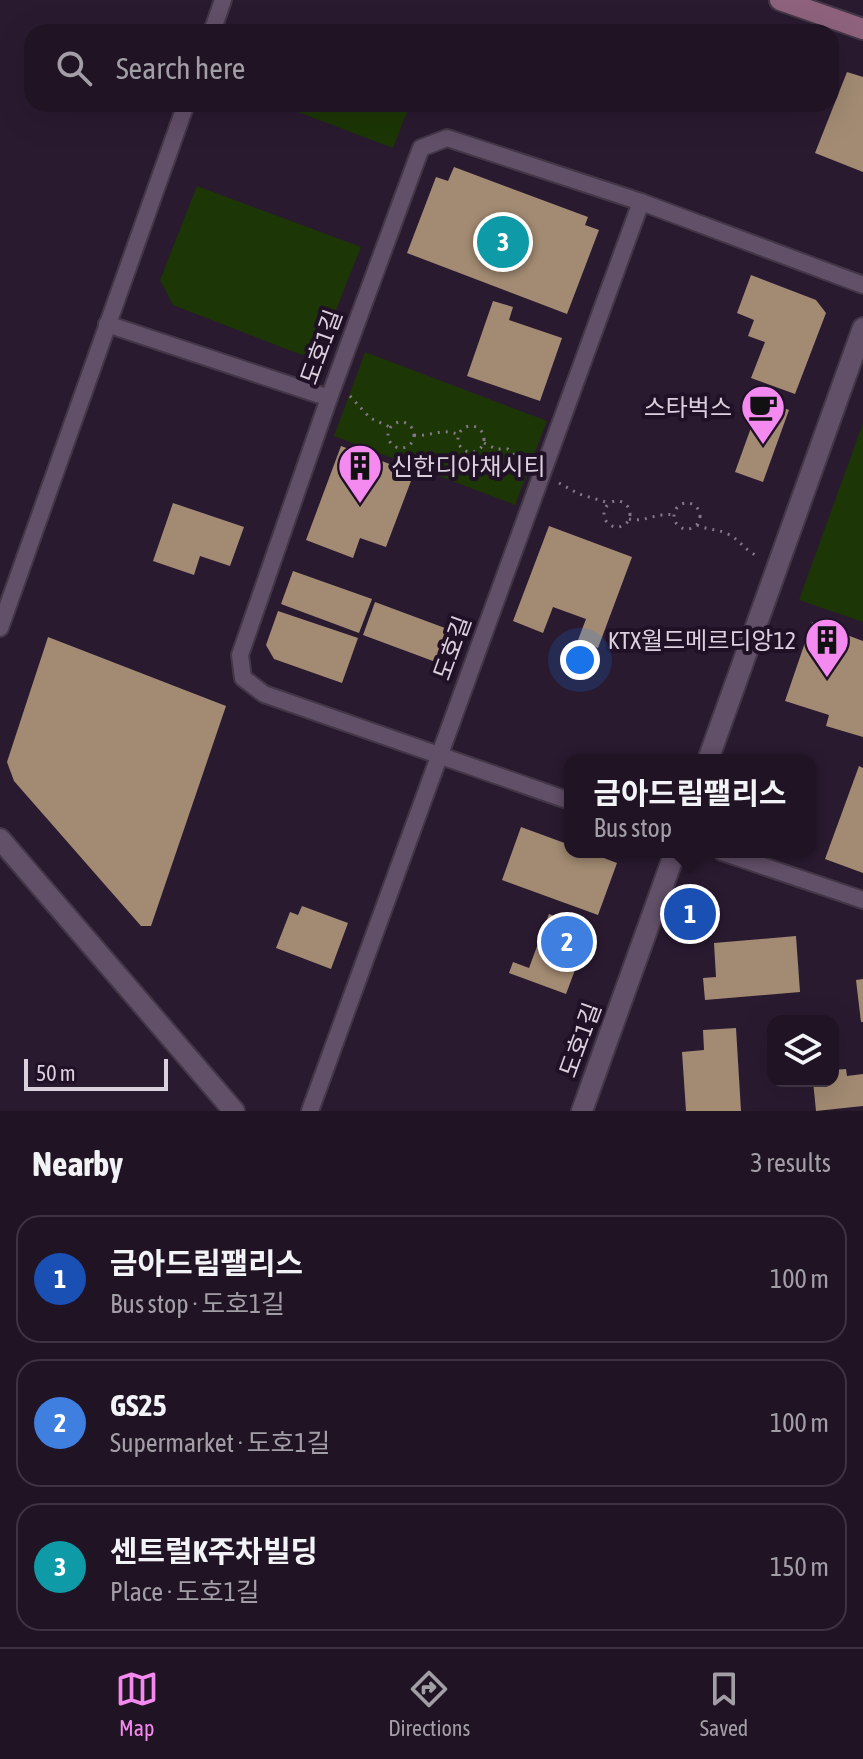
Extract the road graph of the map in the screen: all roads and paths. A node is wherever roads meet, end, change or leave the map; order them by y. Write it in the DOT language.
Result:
graph roads {
  1 [pos="223,0"];
  2 [pos="780,0"];
  3 [pos="215,24"];
  4 [pos="863,29"];
  5 [pos="183,112"];
  6 [pos="641,202"];
  7 [pos="863,285"];
  8 [pos="107,324"];
  9 [pos="863,328"];
  10 [pos="336,382"];
  11 [pos="329,398"];
  12 [pos="390,427"];
  13 [pos="414,435"];
  14 [pos="459,435"];
  15 [pos="674,515"];
  16 [pos="629,519"];
  17 [pos="697,525"];
  18 [pos="778,565"];
  19 [pos="0,628"];
  20 [pos="710,754"];
  21 [pos="439,757"];
  22 [pos="564,799"];
  23 [pos="0,839"];
  24 [pos="673,858"];
  25 [pos="740,858"];
  26 [pos="863,900"];
  27 [pos="234,1111"];
  28 [pos="310,1111"];
  29 [pos="582,1111"];
  1 -- 3 [label="street"];
  2 -- 4 [label="main road"];
  5 -- 8 [label="street"];
  6 -- 7 [label="street, 도호1길"];
  6 -- 10 [label="street, 도호1길"];
  6 -- 21 [label="street, 도호길"];
  8 -- 11 [label="street"];
  8 -- 19 [label="street"];
  9 -- 18 [label="street"];
  10 -- 11 [label="street, 도호1길"];
  10 -- 12 [label="path"];
  11 -- 21 [label="street, 도호1길"];
  12 -- 13 [label="path"];
  12 -- 13 [label="path"];
  13 -- 14 [label="path"];
  14 -- 14 [label="path"];
  15 -- 16 [label="path"];
  15 -- 17 [label="path"];
  15 -- 17 [label="path"];
  16 -- 16 [label="path"];
  17 -- 18 [label="path"];
  18 -- 20 [label="street"];
  21 -- 22 [label="street, 도호1길"];
  21 -- 28 [label="street, 도호길"];
  23 -- 27 [label="street"];
  24 -- 29 [label="street, 도호1길"];
  25 -- 26 [label="street"];
}
